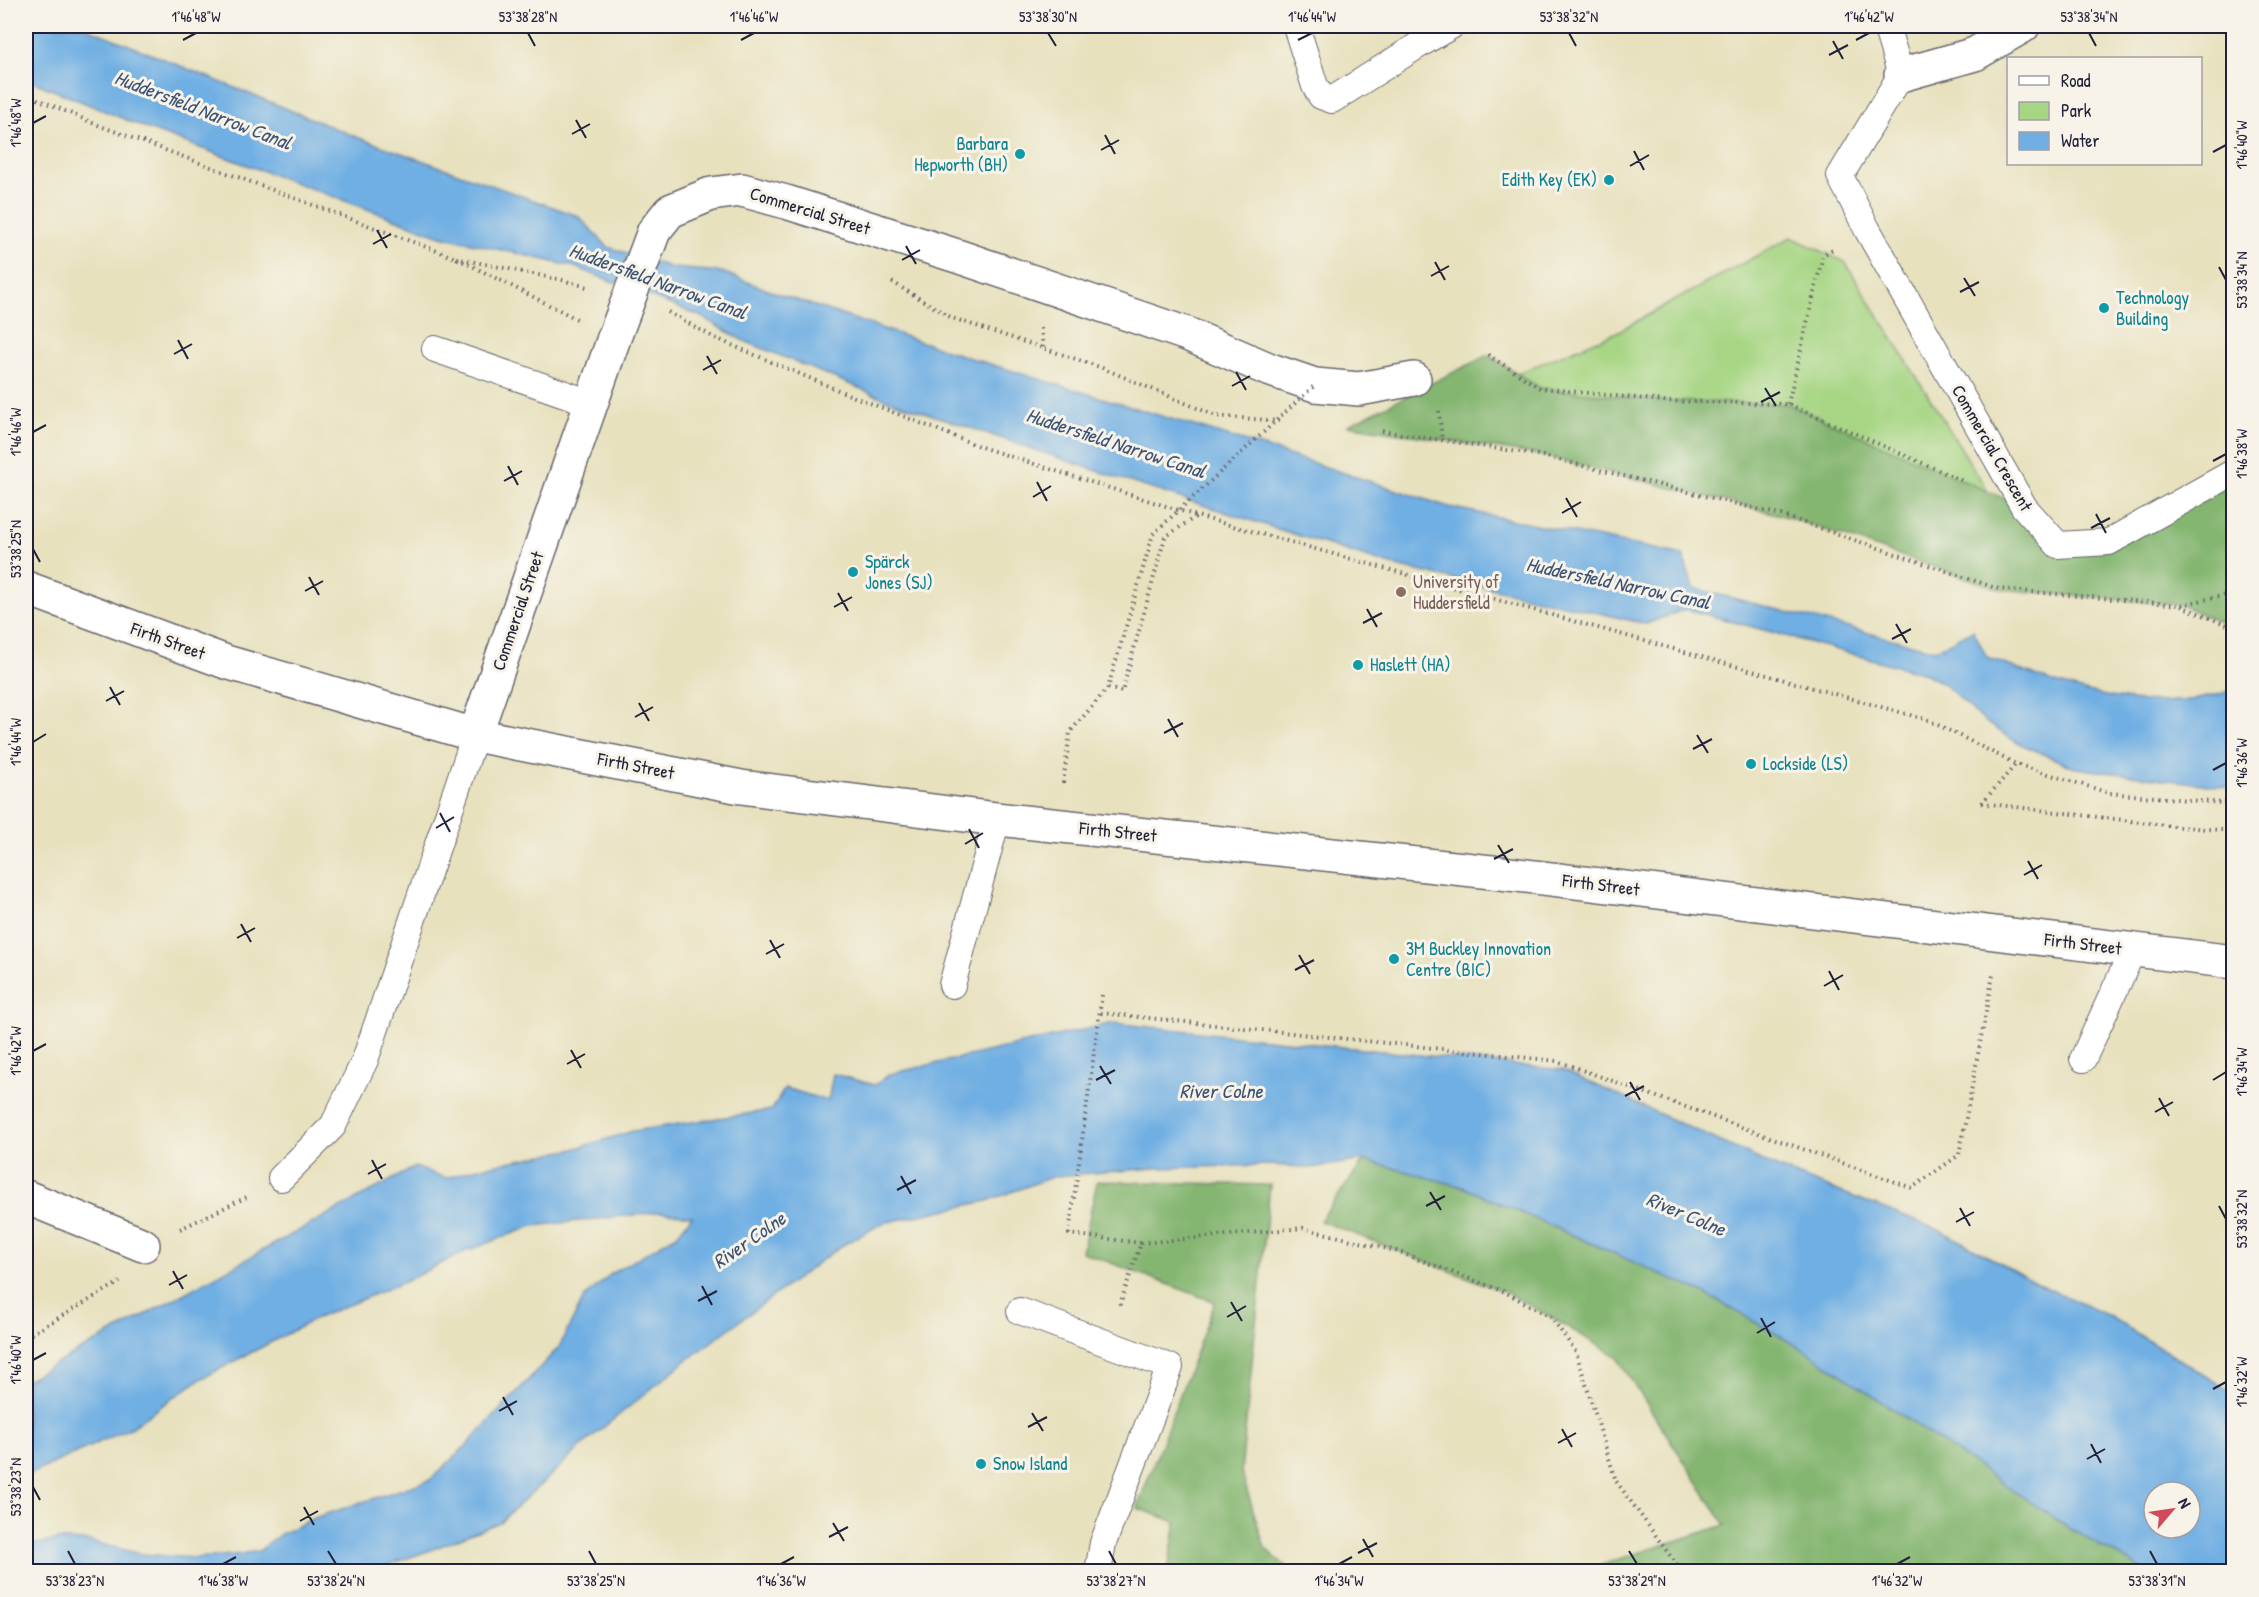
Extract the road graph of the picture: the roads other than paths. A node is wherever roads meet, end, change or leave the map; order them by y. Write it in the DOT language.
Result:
graph roads {
  1 [pos="1296,26"];
  2 [pos="1451,26"];
  3 [pos="1886,26"];
  4 [pos="2023,26"];
  5 [pos="1423,33"];
  6 [pos="1901,75"];
  7 [pos="435,350"];
  8 [pos="1414,379"];
  9 [pos="591,403"];
  10 [pos="2234,472"];
  11 [pos="26,588"];
  12 [pos="474,735"];
  13 [pos="997,819"];
  14 [pos="2133,950"];
  15 [pos="2234,962"];
  16 [pos="952,985"];
  17 [pos="2083,1059"];
  18 [pos="281,1179"];
  19 [pos="26,1197"];
  20 [pos="143,1245"];
  21 [pos="1020,1311"];
  22 [pos="1098,1572"];
  1 -- 5 [label="lane"];
  2 -- 5 [label="lane"];
  3 -- 6 [label="lane"];
  4 -- 6 [label="main road"];
  6 -- 10 [label="lane, Commercial Crescent"];
  7 -- 9 [label="lane"];
  8 -- 9 [label="main road, Commercial Street, bridge"];
  9 -- 12 [label="main road, Commercial Street"];
  11 -- 12 [label="main road, Firth Street"];
  12 -- 13 [label="main road, Firth Street"];
  12 -- 18 [label="lane"];
  13 -- 14 [label="main road, Firth Street"];
  13 -- 16 [label="lane"];
  14 -- 15 [label="main road, Firth Street"];
  14 -- 17 [label="lane"];
  19 -- 20 [label="main road"];
  21 -- 22 [label="lane"];
}
